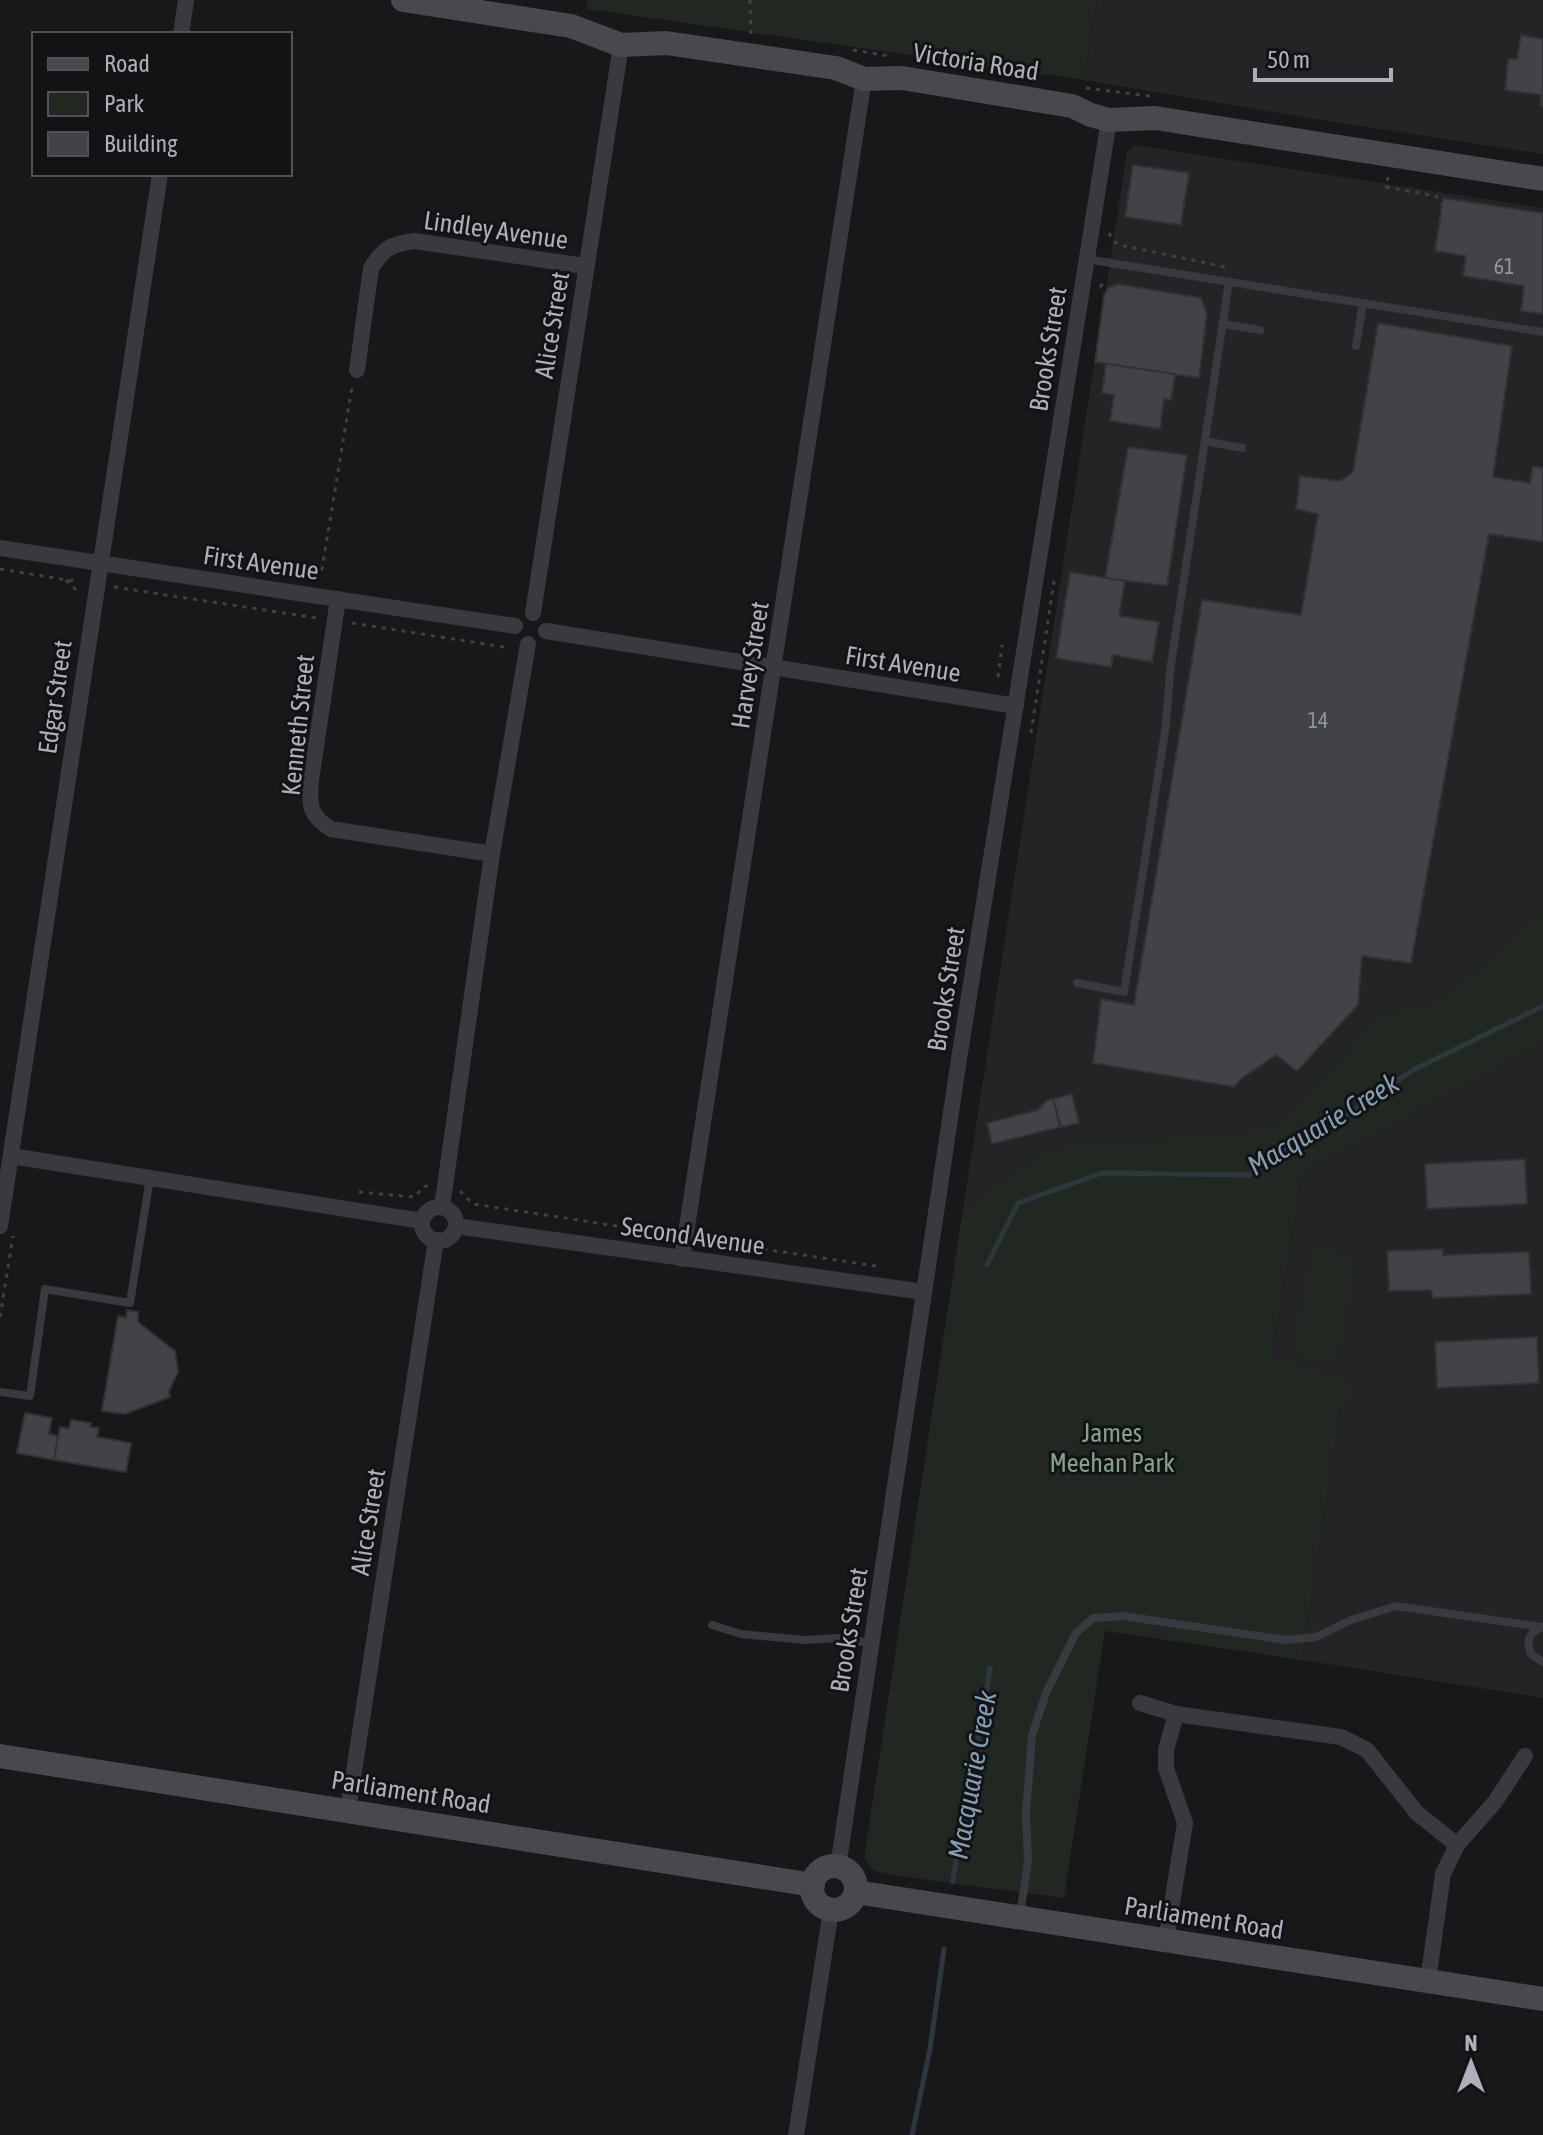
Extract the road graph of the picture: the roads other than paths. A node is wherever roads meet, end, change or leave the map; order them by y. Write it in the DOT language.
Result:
graph roads {
  1 [pos="186,0"];
  2 [pos="403,0"];
  3 [pos="481,6"];
  4 [pos="181,32"];
  5 [pos="621,45"];
  6 [pos="864,79"];
  7 [pos="1109,120"];
  8 [pos="160,176"];
  9 [pos="1543,179"];
  10 [pos="1086,259"];
  11 [pos="585,266"];
  12 [pos="1229,282"];
  13 [pos="1363,303"];
  14 [pos="1223,324"];
  15 [pos="1260,330"];
  16 [pos="1543,332"];
  17 [pos="1356,346"];
  18 [pos="357,370"];
  19 [pos="1205,441"];
  20 [pos="1242,448"];
  21 [pos="0,548"];
  22 [pos="99,565"];
  23 [pos="338,599"];
  24 [pos="533,613"];
  25 [pos="515,626"];
  26 [pos="546,631"];
  27 [pos="520,646"];
  28 [pos="773,668"];
  29 [pos="1016,706"];
  30 [pos="492,854"];
  31 [pos="1077,983"];
  32 [pos="11,1156"];
  33 [pos="150,1178"];
  34 [pos="442,1207"];
  35 [pos="422,1221"];
  36 [pos="456,1226"];
  37 [pos="7,1227"];
  38 [pos="436,1240"];
  39 [pos="682,1259"];
  40 [pos="924,1292"];
  41 [pos="0,1392"];
  42 [pos="712,1625"];
  43 [pos="1542,1626"];
  44 [pos="872,1643"];
  45 [pos="1543,1662"];
  46 [pos="1140,1703"];
  47 [pos="1176,1714"];
  48 [pos="0,1756"];
  49 [pos="1525,1756"];
  50 [pos="348,1810"];
  51 [pos="1457,1845"];
  52 [pos="838,1867"];
  53 [pos="813,1885"];
  54 [pos="856,1892"];
  55 [pos="831,1910"];
  56 [pos="1020,1917"];
  57 [pos="1166,1940"];
  58 [pos="1428,1981"];
  59 [pos="1543,1999"];
  60 [pos="796,2135"];
  1 -- 4 [label="street"];
  2 -- 3 [label="street, Victoria Road"];
  3 -- 5 [label="street, Victoria Road"];
  5 -- 6 [label="street, Victoria Road"];
  5 -- 11 [label="street, Alice Street"];
  6 -- 7 [label="street, Victoria Road"];
  6 -- 28 [label="street, Harvey Street"];
  7 -- 9 [label="street, Victoria Road"];
  7 -- 10 [label="street, Brooks Street"];
  8 -- 22 [label="street, Edgar Street"];
  10 -- 12 [label="lane"];
  10 -- 29 [label="street, Brooks Street"];
  11 -- 18 [label="street, Lindley Avenue"];
  11 -- 24 [label="street, Alice Street"];
  12 -- 13 [label="lane"];
  12 -- 14 [label="lane"];
  13 -- 16 [label="lane"];
  13 -- 17 [label="lane"];
  14 -- 15 [label="lane"];
  14 -- 19 [label="lane"];
  19 -- 20 [label="lane"];
  19 -- 31 [label="lane"];
  21 -- 22 [label="street, First Avenue"];
  22 -- 23 [label="street, First Avenue"];
  22 -- 32 [label="street, Edgar Street"];
  23 -- 25 [label="street, First Avenue"];
  23 -- 30 [label="street, Kenneth Street"];
  24 -- 25 [label="street"];
  24 -- 26 [label="street"];
  25 -- 27 [label="street"];
  26 -- 27 [label="street"];
  26 -- 28 [label="street, First Avenue"];
  27 -- 30 [label="street"];
  28 -- 29 [label="street, First Avenue"];
  28 -- 39 [label="street, Harvey Street"];
  29 -- 40 [label="street, Brooks Street"];
  30 -- 34 [label="street"];
  32 -- 33 [label="street"];
  32 -- 37 [label="street, Edgar Street"];
  33 -- 35 [label="street"];
  33 -- 41 [label="lane"];
  34 -- 35 [label="street"];
  34 -- 36 [label="street"];
  35 -- 38 [label="street"];
  36 -- 38 [label="street"];
  36 -- 39 [label="street, Second Avenue"];
  38 -- 50 [label="street, Alice Street"];
  39 -- 40 [label="street, Second Avenue"];
  40 -- 44 [label="street, Brooks Street"];
  42 -- 44 [label="lane"];
  43 -- 45 [label="lane"];
  43 -- 56 [label="lane"];
  44 -- 52 [label="street, Brooks Street"];
  46 -- 47 [label="street"];
  47 -- 51 [label="street"];
  47 -- 57 [label="street"];
  48 -- 50 [label="street, Parliament Road"];
  49 -- 51 [label="street"];
  50 -- 53 [label="street, Parliament Road"];
  51 -- 58 [label="street"];
  52 -- 53 [label="street"];
  52 -- 54 [label="street"];
  53 -- 55 [label="street"];
  54 -- 55 [label="street"];
  54 -- 56 [label="street, Parliament Road"];
  55 -- 60 [label="street"];
  56 -- 57 [label="street, Parliament Road"];
  57 -- 58 [label="street, Parliament Road"];
  58 -- 59 [label="street, Parliament Road"];
}
